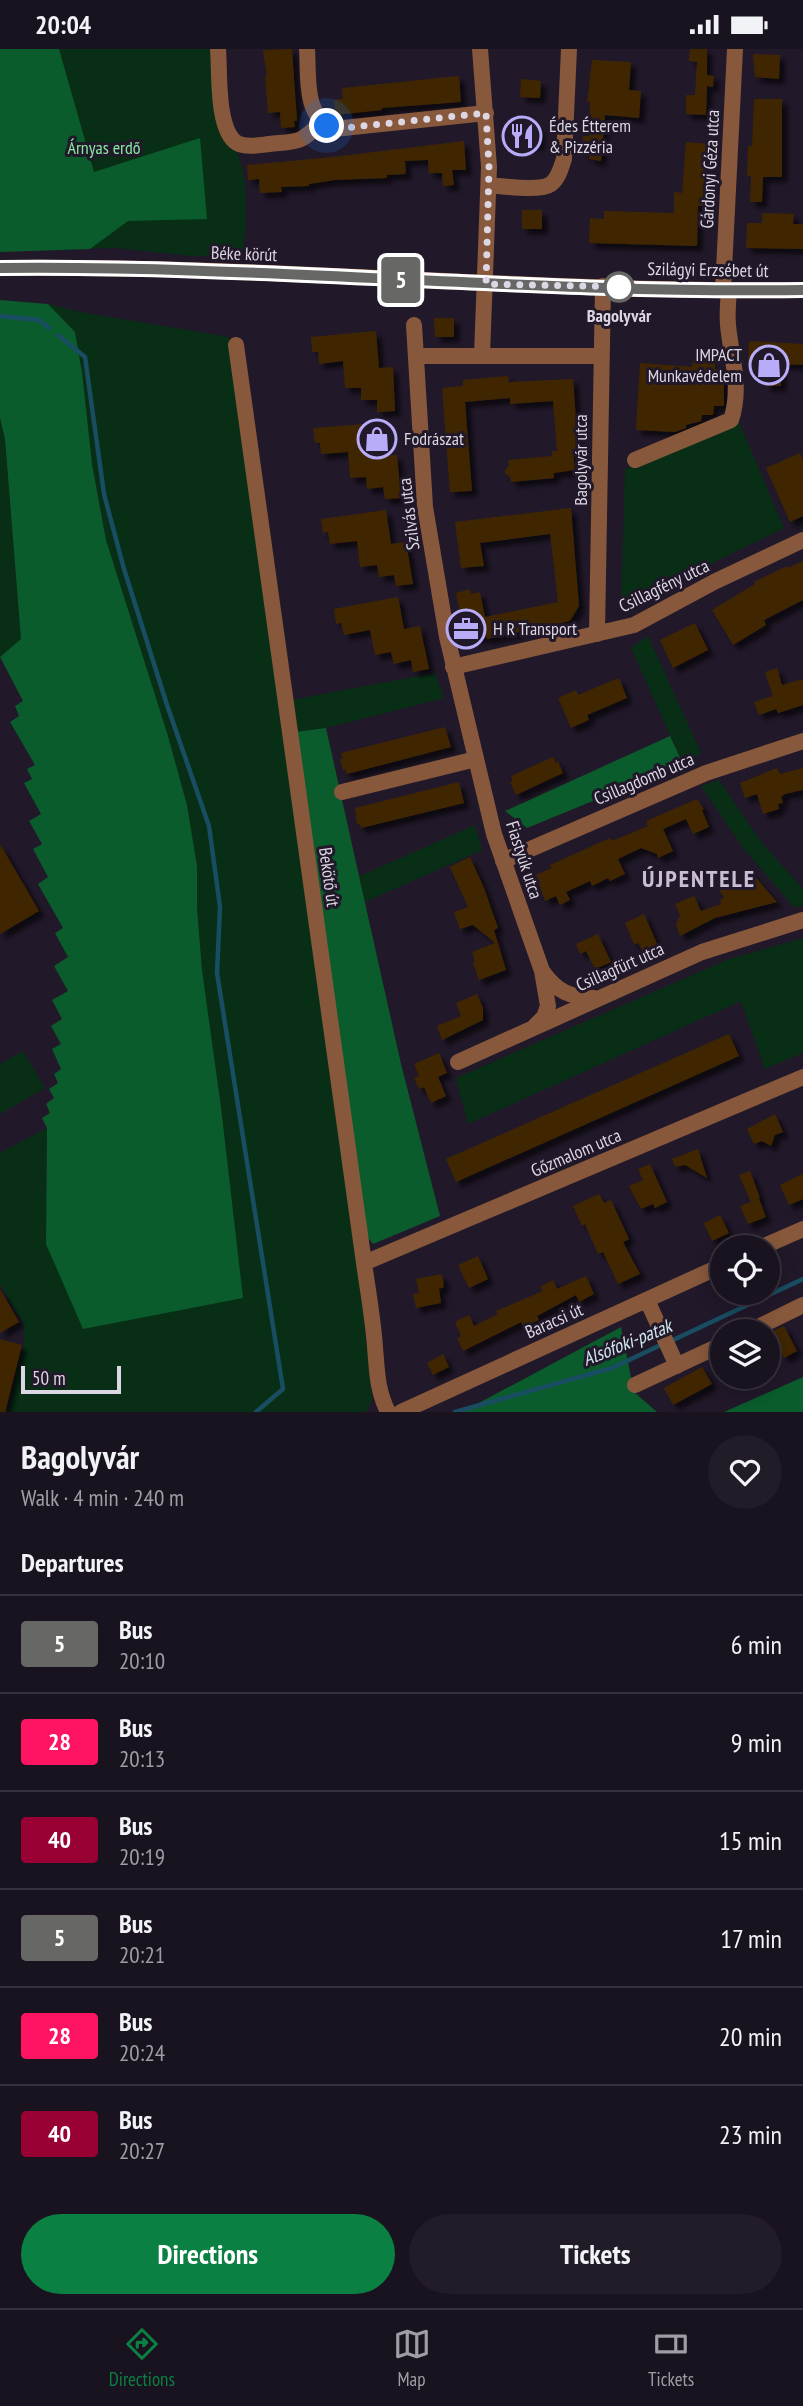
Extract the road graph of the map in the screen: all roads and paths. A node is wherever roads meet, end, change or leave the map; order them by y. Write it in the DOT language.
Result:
graph roads {
  1 [pos="218,49"];
  2 [pos="307,49"];
  3 [pos="480,49"];
  4 [pos="569,49"];
  5 [pos="735,49"];
  6 [pos="486,113"];
  7 [pos="322,122"];
  8 [pos="489,185"];
  9 [pos="0,268"];
  10 [pos="486,284"];
  11 [pos="603,286"];
  12 [pos="803,290"];
  13 [pos="726,291"];
  14 [pos="414,324"];
  15 [pos="236,345"];
  16 [pos="482,355"];
  17 [pos="416,356"];
  18 [pos="601,356"];
  19 [pos="635,460"];
  20 [pos="803,540"];
  21 [pos="597,634"];
  22 [pos="453,667"];
  23 [pos="803,741"];
  24 [pos="476,759"];
  25 [pos="342,792"];
  26 [pos="503,861"];
  27 [pos="803,920"];
  28 [pos="542,971"];
  29 [pos="597,998"];
  30 [pos="535,1026"];
  31 [pos="458,1062"];
  32 [pos="803,1077"];
  33 [pos="803,1229"];
  34 [pos="780,1239"];
  35 [pos="364,1263"];
  36 [pos="710,1271"];
  37 [pos="647,1300"];
  38 [pos="803,1305"];
  39 [pos="774,1319"];
  40 [pos="710,1348"];
  41 [pos="674,1359"];
  42 [pos="635,1385"];
  43 [pos="388,1412"];
  44 [pos="401,1412"];
  1 -- 7 [label="street"];
  2 -- 7 [label="street"];
  3 -- 6 [label="street"];
  4 -- 8 [label="street"];
  5 -- 13 [label="street, Gárdonyi Géza utca"];
  6 -- 7 [label="street"];
  6 -- 8 [label="street"];
  8 -- 10 [label="street"];
  9 -- 10 [label="street, Béke körút"];
  10 -- 11 [label="street, Szilágyi Erzsébet út"];
  10 -- 16 [label="street"];
  11 -- 13 [label="street, Szilágyi Erzsébet út"];
  11 -- 18 [label="street, Bagolyvár utca"];
  12 -- 13 [label="street, Szilágyi Erzsébet út"];
  13 -- 19 [label="street, Gárdonyi Géza utca"];
  14 -- 17 [label="street, Szilvás utca"];
  15 -- 35 [label="street, Bekötő út"];
  16 -- 17 [label="street"];
  16 -- 18 [label="street"];
  17 -- 22 [label="street, Szilvás utca"];
  18 -- 21 [label="street, Bagolyvár utca"];
  20 -- 21 [label="street, Csillagfény utca"];
  21 -- 22 [label="street, Csillagfény utca"];
  22 -- 24 [label="street, Fiastyúk utca"];
  23 -- 26 [label="street, Csillagdomb utca"];
  24 -- 25 [label="street"];
  24 -- 26 [label="street, Fiastyúk utca"];
  26 -- 28 [label="street, Fiastyúk utca"];
  27 -- 29 [label="street, Csillagfürt utca"];
  28 -- 29 [label="street, Fiastyúk utca"];
  28 -- 30 [label="street, Fiastyúk utca"];
  29 -- 30 [label="street, Csillagfürt utca"];
  30 -- 31 [label="street, Csillagfürt utca"];
  32 -- 35 [label="street, Gőzmalom utca"];
  33 -- 34 [label="street"];
  35 -- 43 [label="street, Bekötő út"];
  36 -- 37 [label="street, Baracsi út"];
  37 -- 41 [label="street"];
  37 -- 44 [label="street, Baracsi út"];
  38 -- 39 [label="street"];
  40 -- 41 [label="street"];
  41 -- 42 [label="street"];
}
